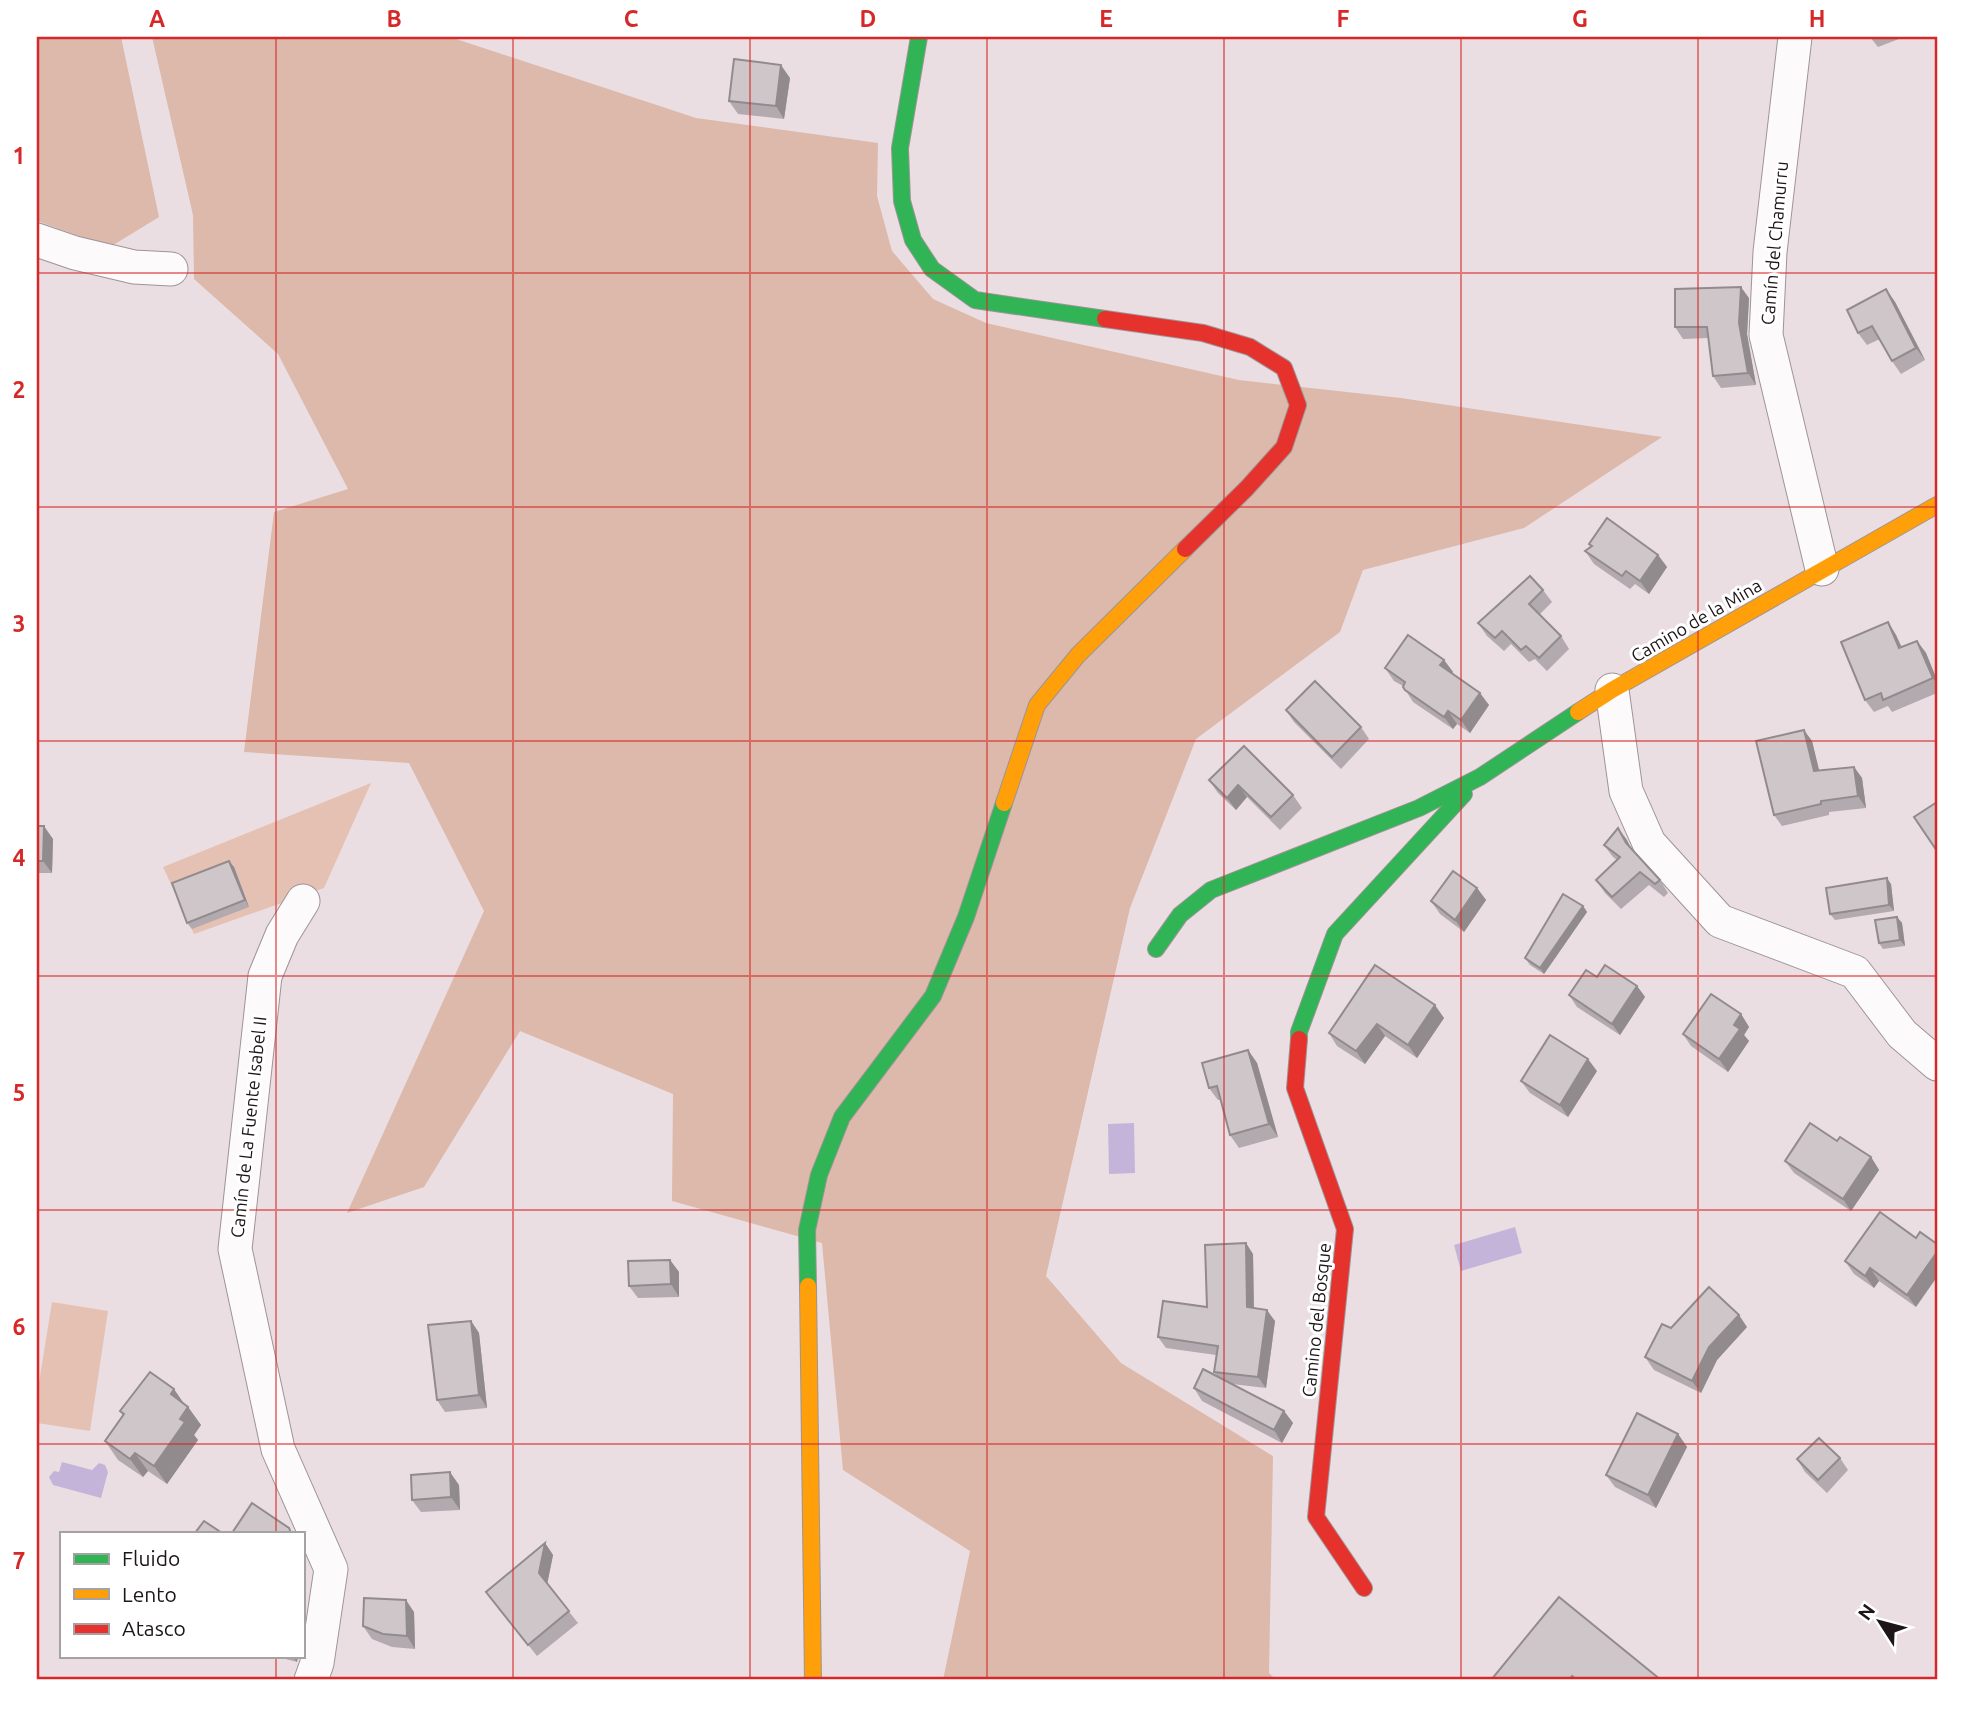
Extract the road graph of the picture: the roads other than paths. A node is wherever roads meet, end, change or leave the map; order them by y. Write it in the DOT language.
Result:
graph roads {
  1 [pos="919,37"];
  2 [pos="1794,37"];
  3 [pos="37,240"];
  4 [pos="172,269"];
  5 [pos="1937,505"];
  6 [pos="1822,569"];
  7 [pos="1612,690"];
  8 [pos="1480,777"];
  9 [pos="303,901"];
  10 [pos="1156,949"];
  11 [pos="1937,1064"];
  12 [pos="1364,1588"];
  13 [pos="311,1680"];
  14 [pos="813,1680"];
  1 -- 14 [label="main road"];
  2 -- 6 [label="street, Camín del Chamurru"];
  3 -- 4 [label="street"];
  5 -- 6 [label="main road, Camino de la Mina"];
  6 -- 7 [label="main road, Camino de la Mina"];
  7 -- 8 [label="main road, Camino de la Mina"];
  7 -- 11 [label="street"];
  8 -- 10 [label="main road"];
  8 -- 12 [label="main road, Camino del Bosque"];
  9 -- 13 [label="street, Camín de La Fuente Isabel II"];
}
